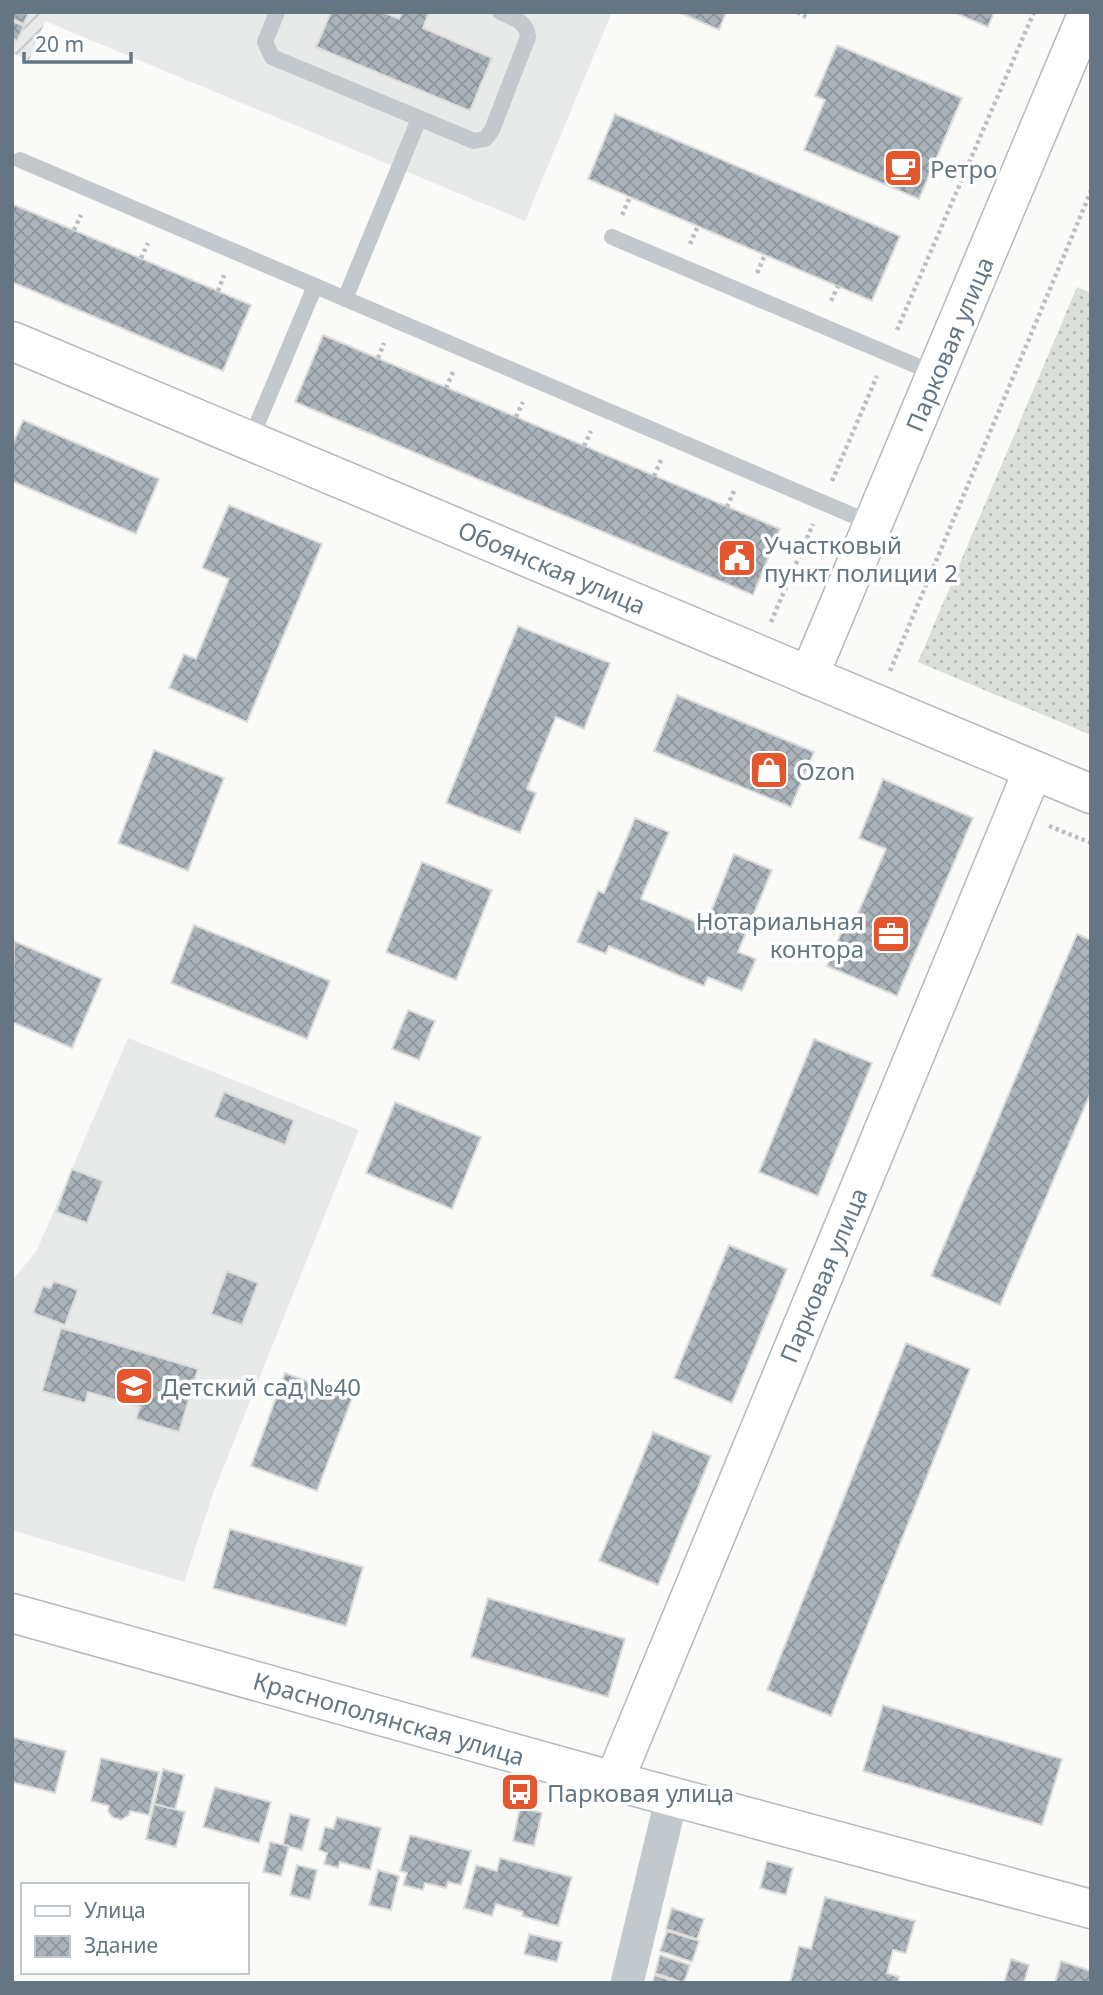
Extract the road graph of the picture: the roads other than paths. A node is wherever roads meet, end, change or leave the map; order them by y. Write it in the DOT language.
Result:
graph roads {
  1 [pos="277,12"];
  2 [pos="500,12"];
  3 [pos="1087,12"];
  4 [pos="419,118"];
  5 [pos="19,160"];
  6 [pos="612,237"];
  7 [pos="315,286"];
  8 [pos="345,299"];
  9 [pos="12,341"];
  10 [pos="936,374"];
  11 [pos="250,441"];
  12 [pos="873,524"];
  13 [pos="810,676"];
  14 [pos="1033,770"];
  15 [pos="1091,794"];
  16 [pos="12,1613"];
  17 [pos="614,1781"];
  18 [pos="672,1796"];
  19 [pos="1091,1909"];
  20 [pos="627,1983"];
  1 -- 4 [label="lane"];
  2 -- 4 [label="lane"];
  3 -- 10 [label="street, Парковая улица"];
  4 -- 8 [label="lane"];
  5 -- 7 [label="lane"];
  6 -- 10 [label="lane"];
  7 -- 8 [label="lane"];
  7 -- 11 [label="lane"];
  8 -- 12 [label="lane"];
  9 -- 11 [label="street, Обоянская улица"];
  10 -- 12 [label="street, Парковая улица"];
  11 -- 13 [label="street, Обоянская улица"];
  12 -- 13 [label="street, Парковая улица"];
  13 -- 14 [label="street, Обоянская улица"];
  14 -- 15 [label="street, Обоянская улица"];
  14 -- 17 [label="street, Парковая улица"];
  16 -- 17 [label="street, Краснополянская улица"];
  17 -- 18 [label="street, Краснополянская улица"];
  18 -- 19 [label="street, Краснополянская улица"];
  18 -- 20 [label="street"];
}
